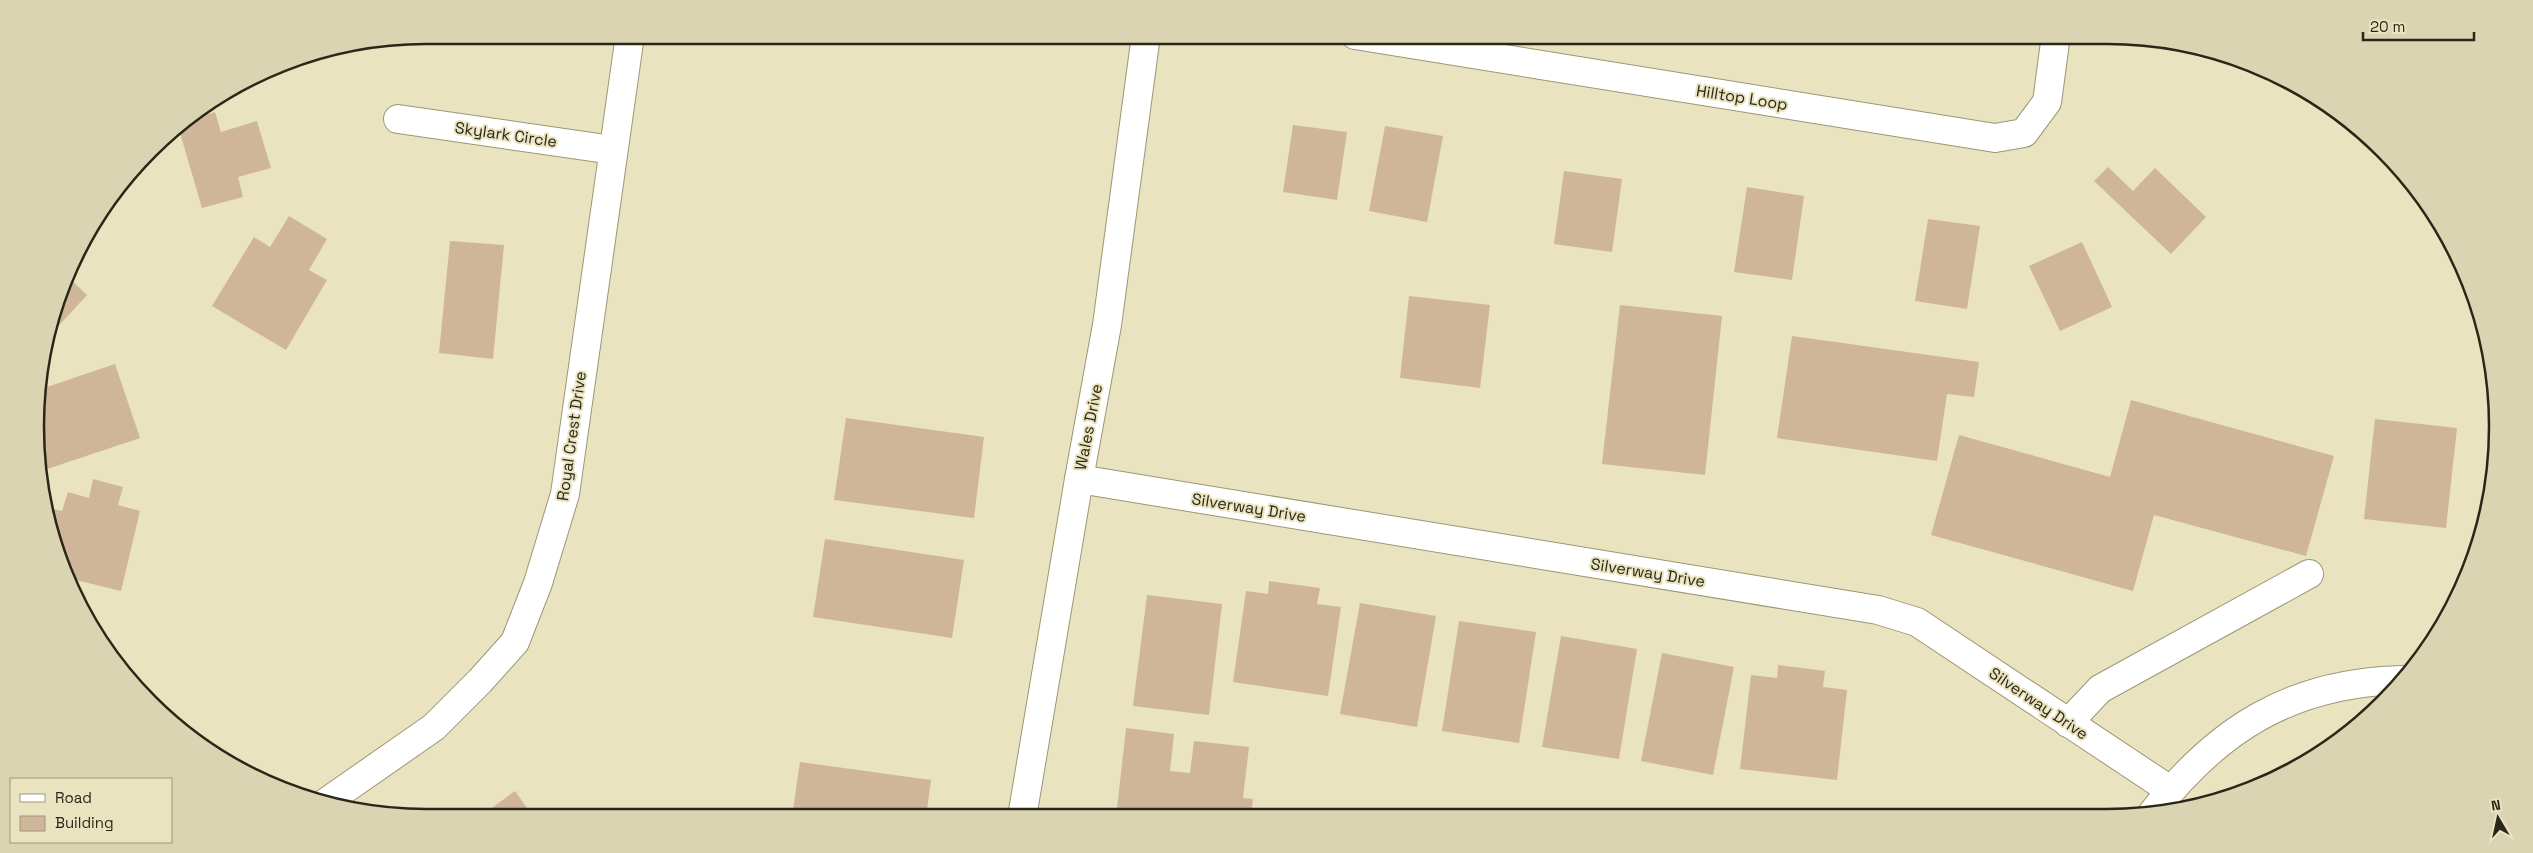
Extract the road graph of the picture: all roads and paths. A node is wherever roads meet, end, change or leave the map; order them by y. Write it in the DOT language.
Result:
graph roads {
  1 [pos="629,44"];
  2 [pos="1145,44"];
  3 [pos="1411,44"];
  4 [pos="2055,44"];
  5 [pos="398,119"];
  6 [pos="613,150"];
  7 [pos="1079,479"];
  8 [pos="2309,574"];
  9 [pos="2393,680"];
  10 [pos="2068,722"];
  11 [pos="2170,790"];
  12 [pos="332,797"];
  13 [pos="2158,806"];
  14 [pos="1023,809"];
  1 -- 6 [label="street, Royal Crest Drive"];
  2 -- 7 [label="street, Wales Drive"];
  3 -- 4 [label="street, Hilltop Loop"];
  5 -- 6 [label="street, Skylark Circle"];
  6 -- 12 [label="street, Royal Crest Drive"];
  7 -- 10 [label="street, Silverway Drive"];
  7 -- 14 [label="street, Wales Drive"];
  8 -- 10 [label="street"];
  9 -- 11 [label="street"];
  10 -- 11 [label="street, Silverway Drive"];
  11 -- 13 [label="street"];
}
